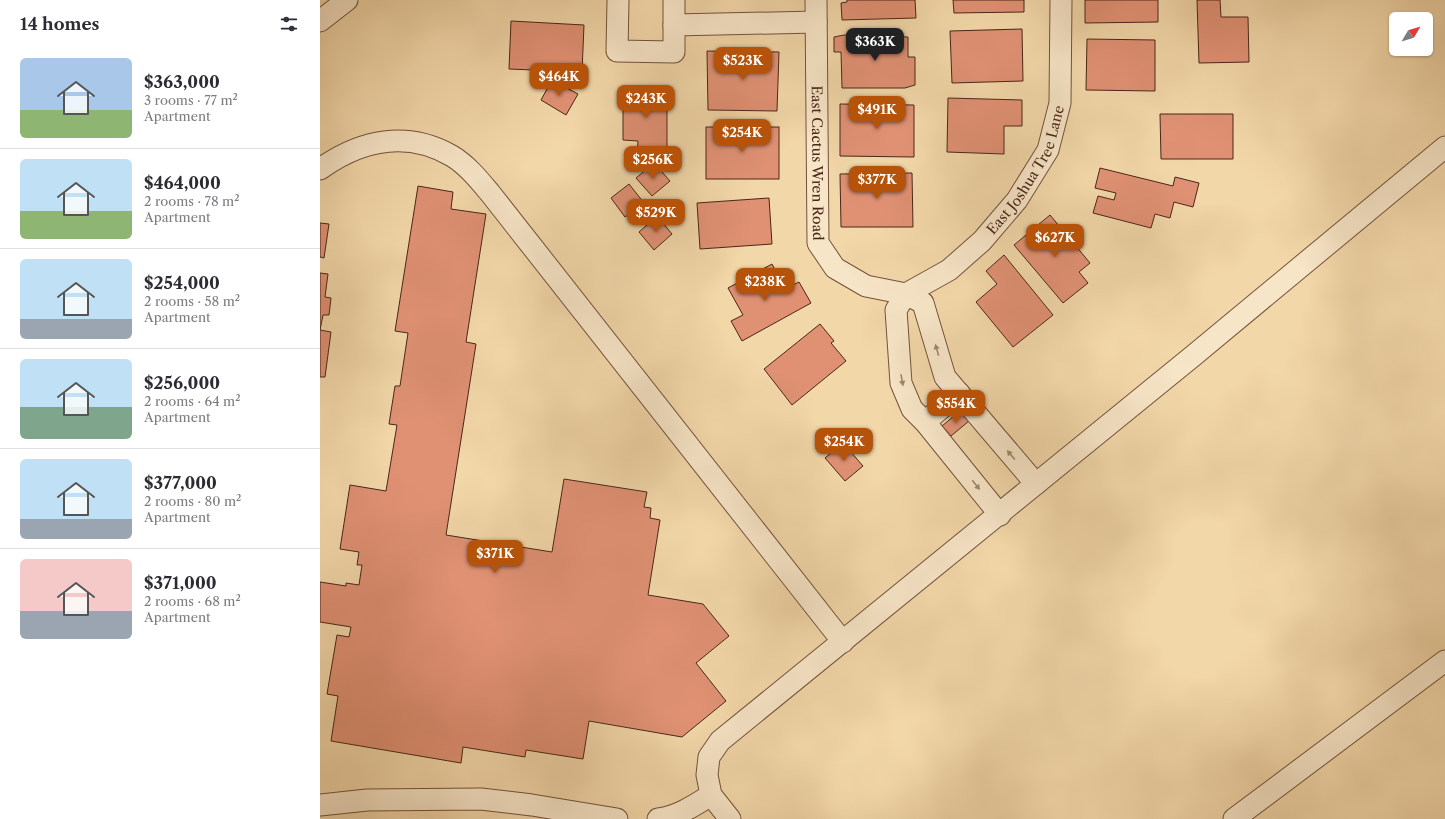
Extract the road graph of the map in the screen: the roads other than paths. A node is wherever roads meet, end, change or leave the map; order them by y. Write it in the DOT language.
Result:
graph roads {
  1 [pos="347,0"];
  2 [pos="618,0"];
  3 [pos="674,0"];
  4 [pos="816,0"];
  5 [pos="1061,0"];
  6 [pos="320,21"];
  7 [pos="816,22"];
  8 [pos="674,25"];
  9 [pos="1445,147"];
  10 [pos="320,169"];
  11 [pos="906,294"];
  12 [pos="959,393"];
  13 [pos="925,422"];
  14 [pos="1036,484"];
  15 [pos="1000,515"];
  16 [pos="843,642"];
  17 [pos="1445,660"];
  18 [pos="711,795"];
  19 [pos="320,805"];
  20 [pos="618,819"];
  21 [pos="658,819"];
  22 [pos="730,819"];
  23 [pos="1234,819"];
  1 -- 6 [label="street"];
  2 -- 8 [label="street"];
  3 -- 8 [label="street"];
  4 -- 7 [label="street, East Cactus Wren Road"];
  5 -- 11 [label="street, East Joshua Tree Lane"];
  7 -- 8 [label="street"];
  7 -- 11 [label="street, East Cactus Wren Road"];
  9 -- 14 [label="street"];
  10 -- 16 [label="street"];
  12 -- 11 [label="street, East Cactus Wren Road, one-way"];
  11 -- 13 [label="street, one-way"];
  12 -- 13 [label="street"];
  14 -- 12 [label="street, East Cactus Wren Road, one-way"];
  13 -- 15 [label="street, one-way"];
  14 -- 15 [label="street"];
  15 -- 16 [label="street"];
  16 -- 18 [label="street"];
  17 -- 23 [label="street"];
  18 -- 21 [label="street"];
  18 -- 22 [label="street"];
  19 -- 20 [label="street"];
}
